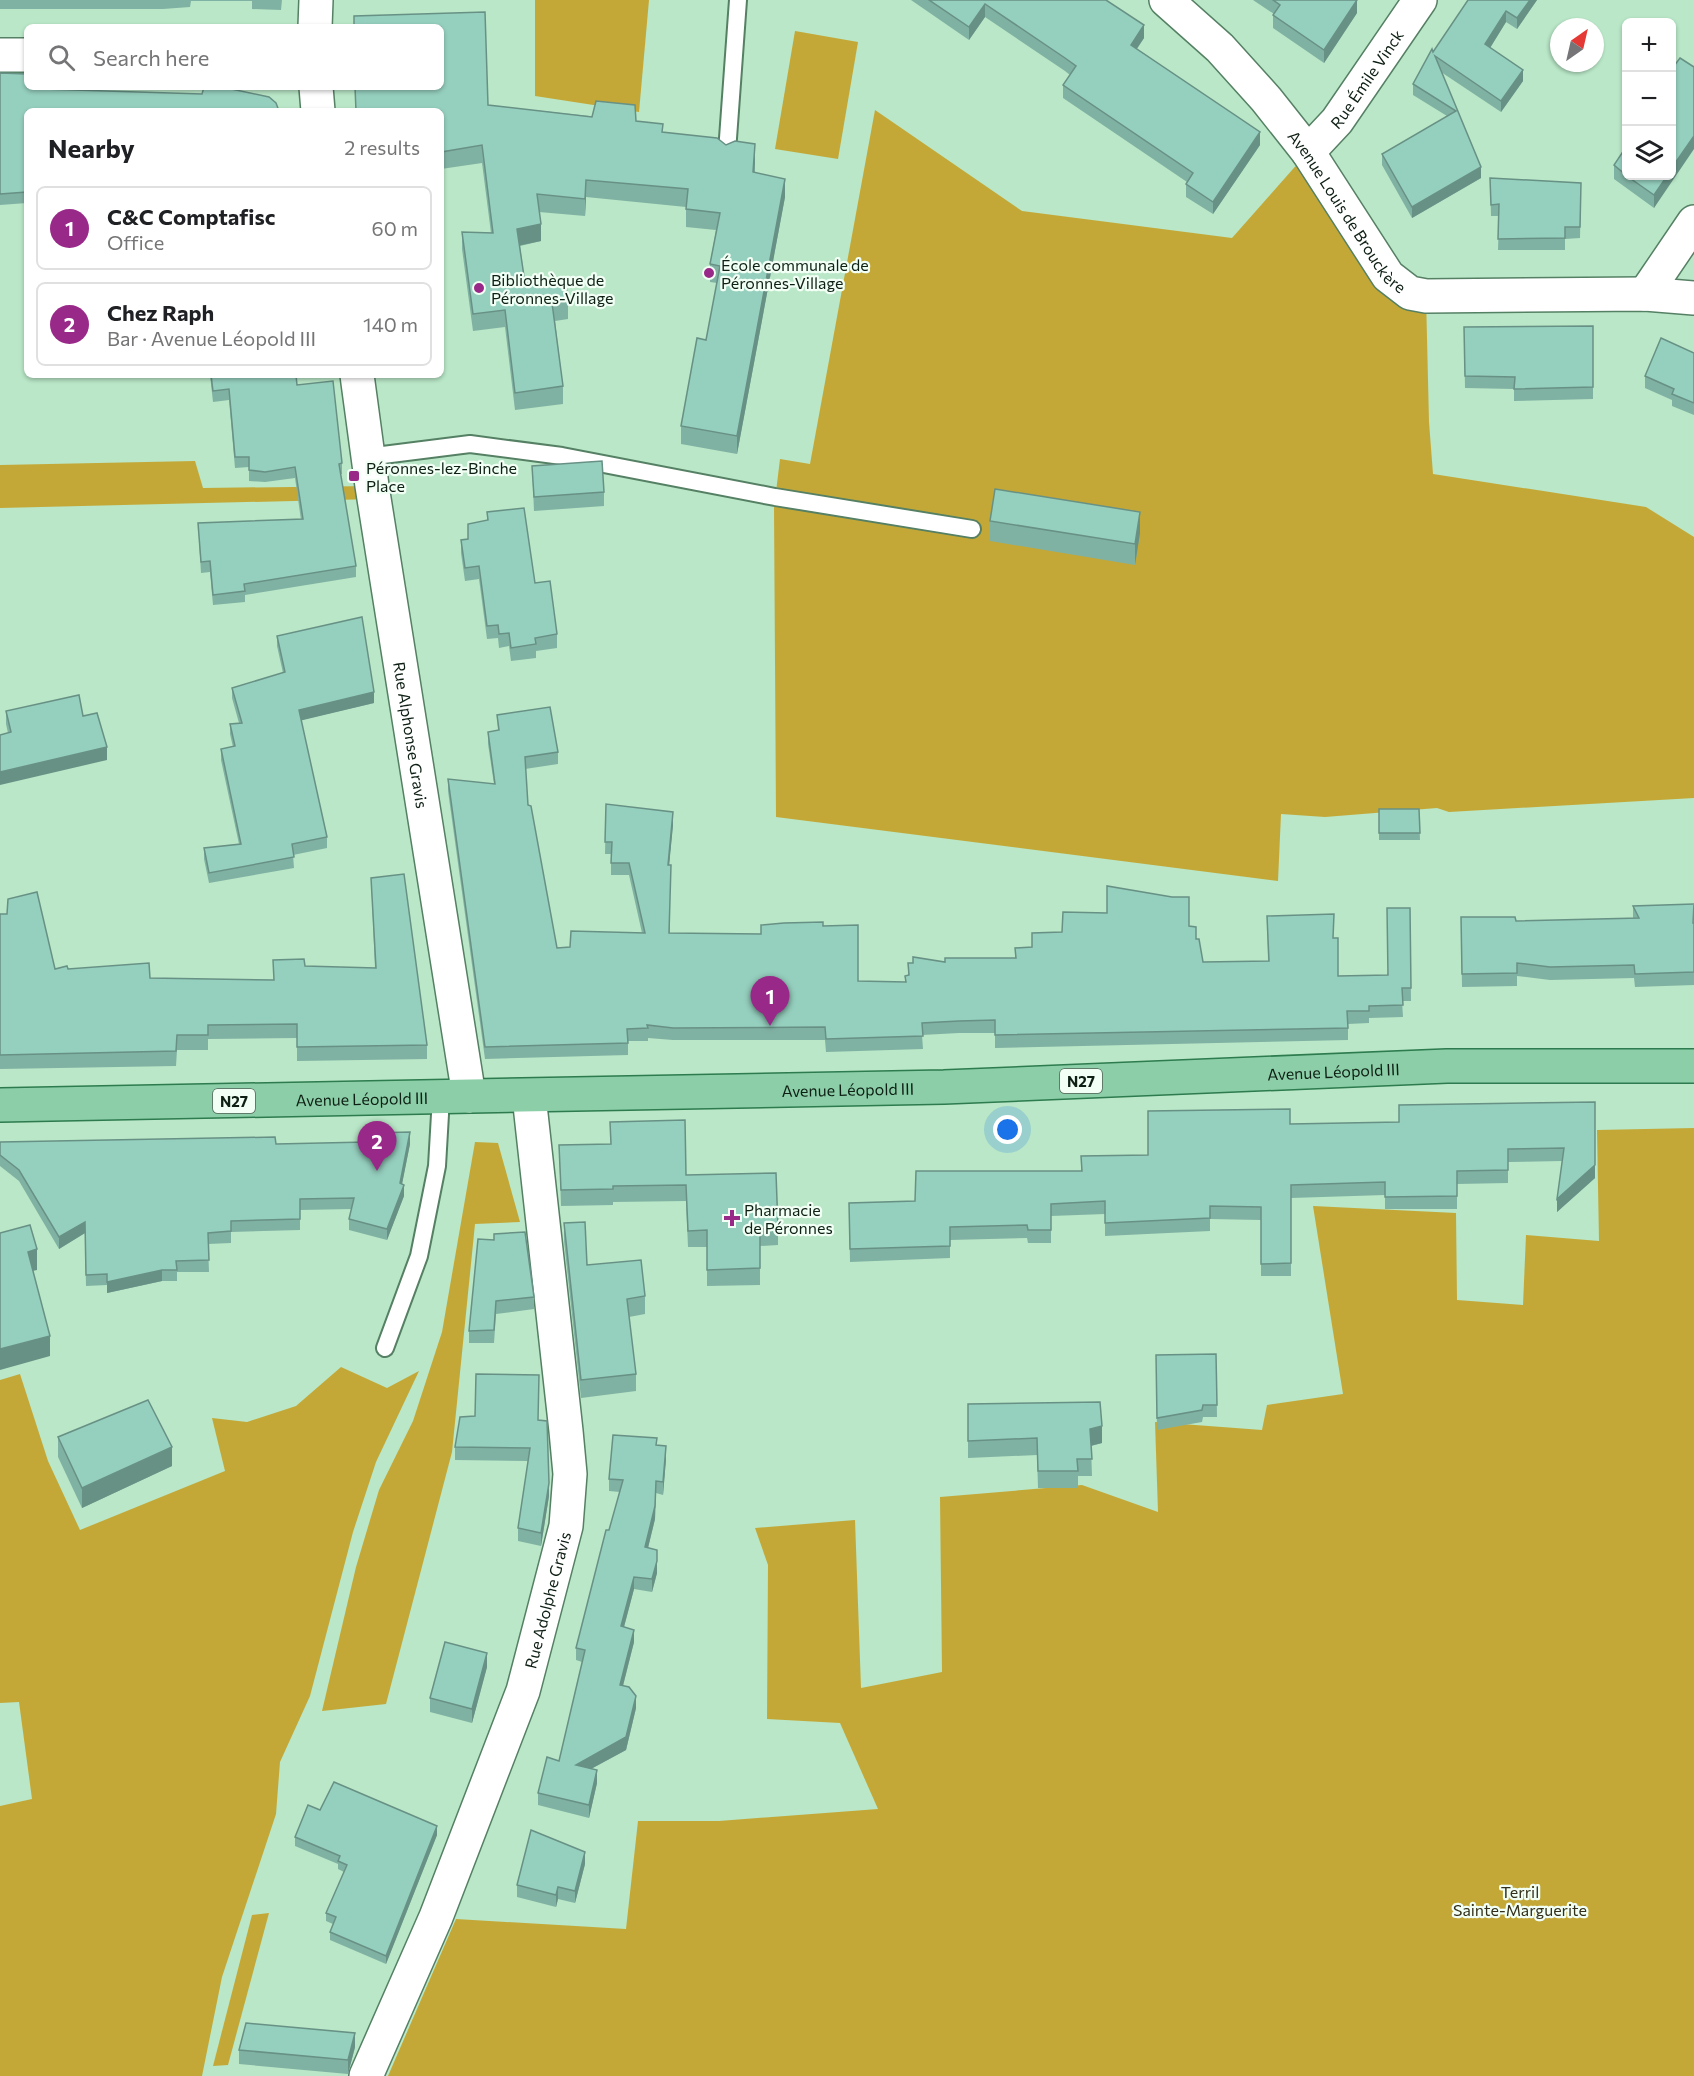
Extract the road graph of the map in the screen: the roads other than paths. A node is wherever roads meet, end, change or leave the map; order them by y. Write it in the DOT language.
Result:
graph roads {
  1 [pos="316,0"];
  2 [pos="738,0"];
  3 [pos="1166,0"];
  4 [pos="1420,0"];
  5 [pos="315,24"];
  6 [pos="0,55"];
  7 [pos="24,56"];
  8 [pos="316,90"];
  9 [pos="318,108"];
  10 [pos="727,152"];
  11 [pos="1308,152"];
  12 [pos="1694,222"];
  13 [pos="1645,294"];
  14 [pos="1694,298"];
  15 [pos="357,378"];
  16 [pos="367,457"];
  17 [pos="972,529"];
  18 [pos="1694,1066"];
  19 [pos="529,1096"];
  20 [pos="455,1097"];
  21 [pos="0,1105"];
  22 [pos="385,1348"];
  23 [pos="366,2076"];
  1 -- 5 [label="street"];
  2 -- 10 [label="lane"];
  3 -- 11 [label="street, Avenue Louis de Brouckère"];
  4 -- 11 [label="street, Rue Émile Vinck"];
  6 -- 7 [label="street"];
  8 -- 9 [label="street"];
  11 -- 13 [label="street, Avenue Louis de Brouckère"];
  12 -- 13 [label="street"];
  13 -- 14 [label="street, Avenue Louis de Brouckère"];
  15 -- 16 [label="street, Rue Alphonse Gravis"];
  16 -- 17 [label="lane"];
  16 -- 20 [label="street, Rue Alphonse Gravis"];
  18 -- 19 [label="main road, Avenue Léopold III / N27"];
  19 -- 20 [label="main road, Avenue Léopold III / N27"];
  19 -- 23 [label="street, Rue Adolphe Gravis"];
  20 -- 21 [label="main road, Avenue Léopold III / N27"];
  20 -- 22 [label="lane"];
}
